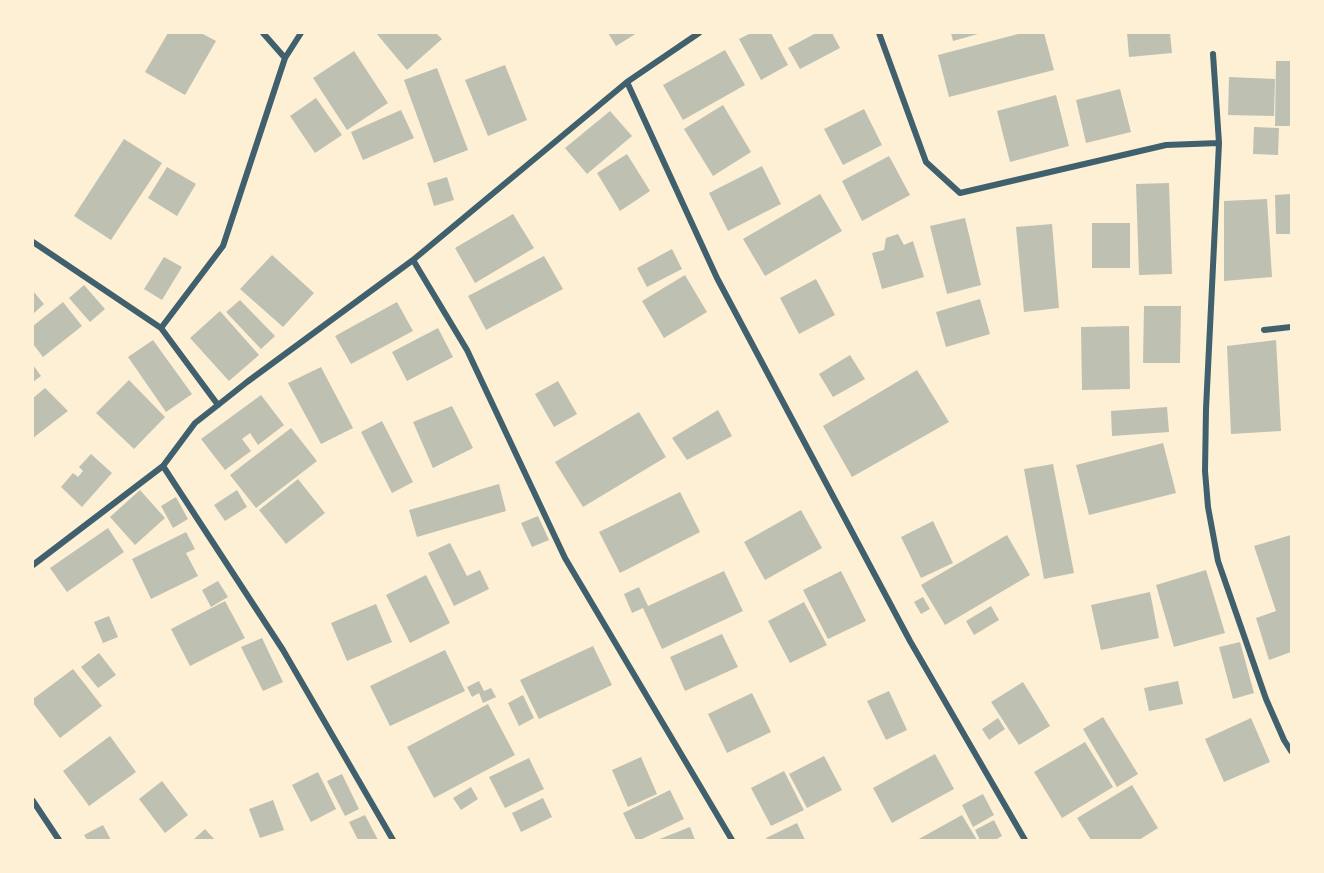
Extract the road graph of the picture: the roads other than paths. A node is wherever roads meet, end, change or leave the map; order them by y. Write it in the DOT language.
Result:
graph roads {
  1 [pos="263,33"];
  2 [pos="301,33"];
  3 [pos="699,33"];
  4 [pos="879,33"];
  5 [pos="1214,54"];
  6 [pos="285,58"];
  7 [pos="627,81"];
  8 [pos="1219,143"];
  9 [pos="33,242"];
  10 [pos="413,260"];
  11 [pos="1291,327"];
  12 [pos="161,328"];
  13 [pos="1264,330"];
  14 [pos="218,405"];
  15 [pos="163,466"];
  16 [pos="33,565"];
  17 [pos="1291,751"];
  18 [pos="33,801"];
  19 [pos="59,840"];
  20 [pos="393,840"];
  21 [pos="732,840"];
  22 [pos="1024,840"];
  1 -- 6 [label="street"];
  2 -- 6 [label="street"];
  3 -- 7 [label="street"];
  4 -- 8 [label="street"];
  5 -- 8 [label="street"];
  6 -- 12 [label="street"];
  7 -- 10 [label="street"];
  7 -- 22 [label="street"];
  8 -- 17 [label="street"];
  9 -- 12 [label="street"];
  10 -- 14 [label="street"];
  10 -- 21 [label="street"];
  11 -- 13 [label="street"];
  12 -- 14 [label="street"];
  14 -- 15 [label="street"];
  15 -- 16 [label="street"];
  15 -- 20 [label="street"];
  18 -- 19 [label="street"];
}
